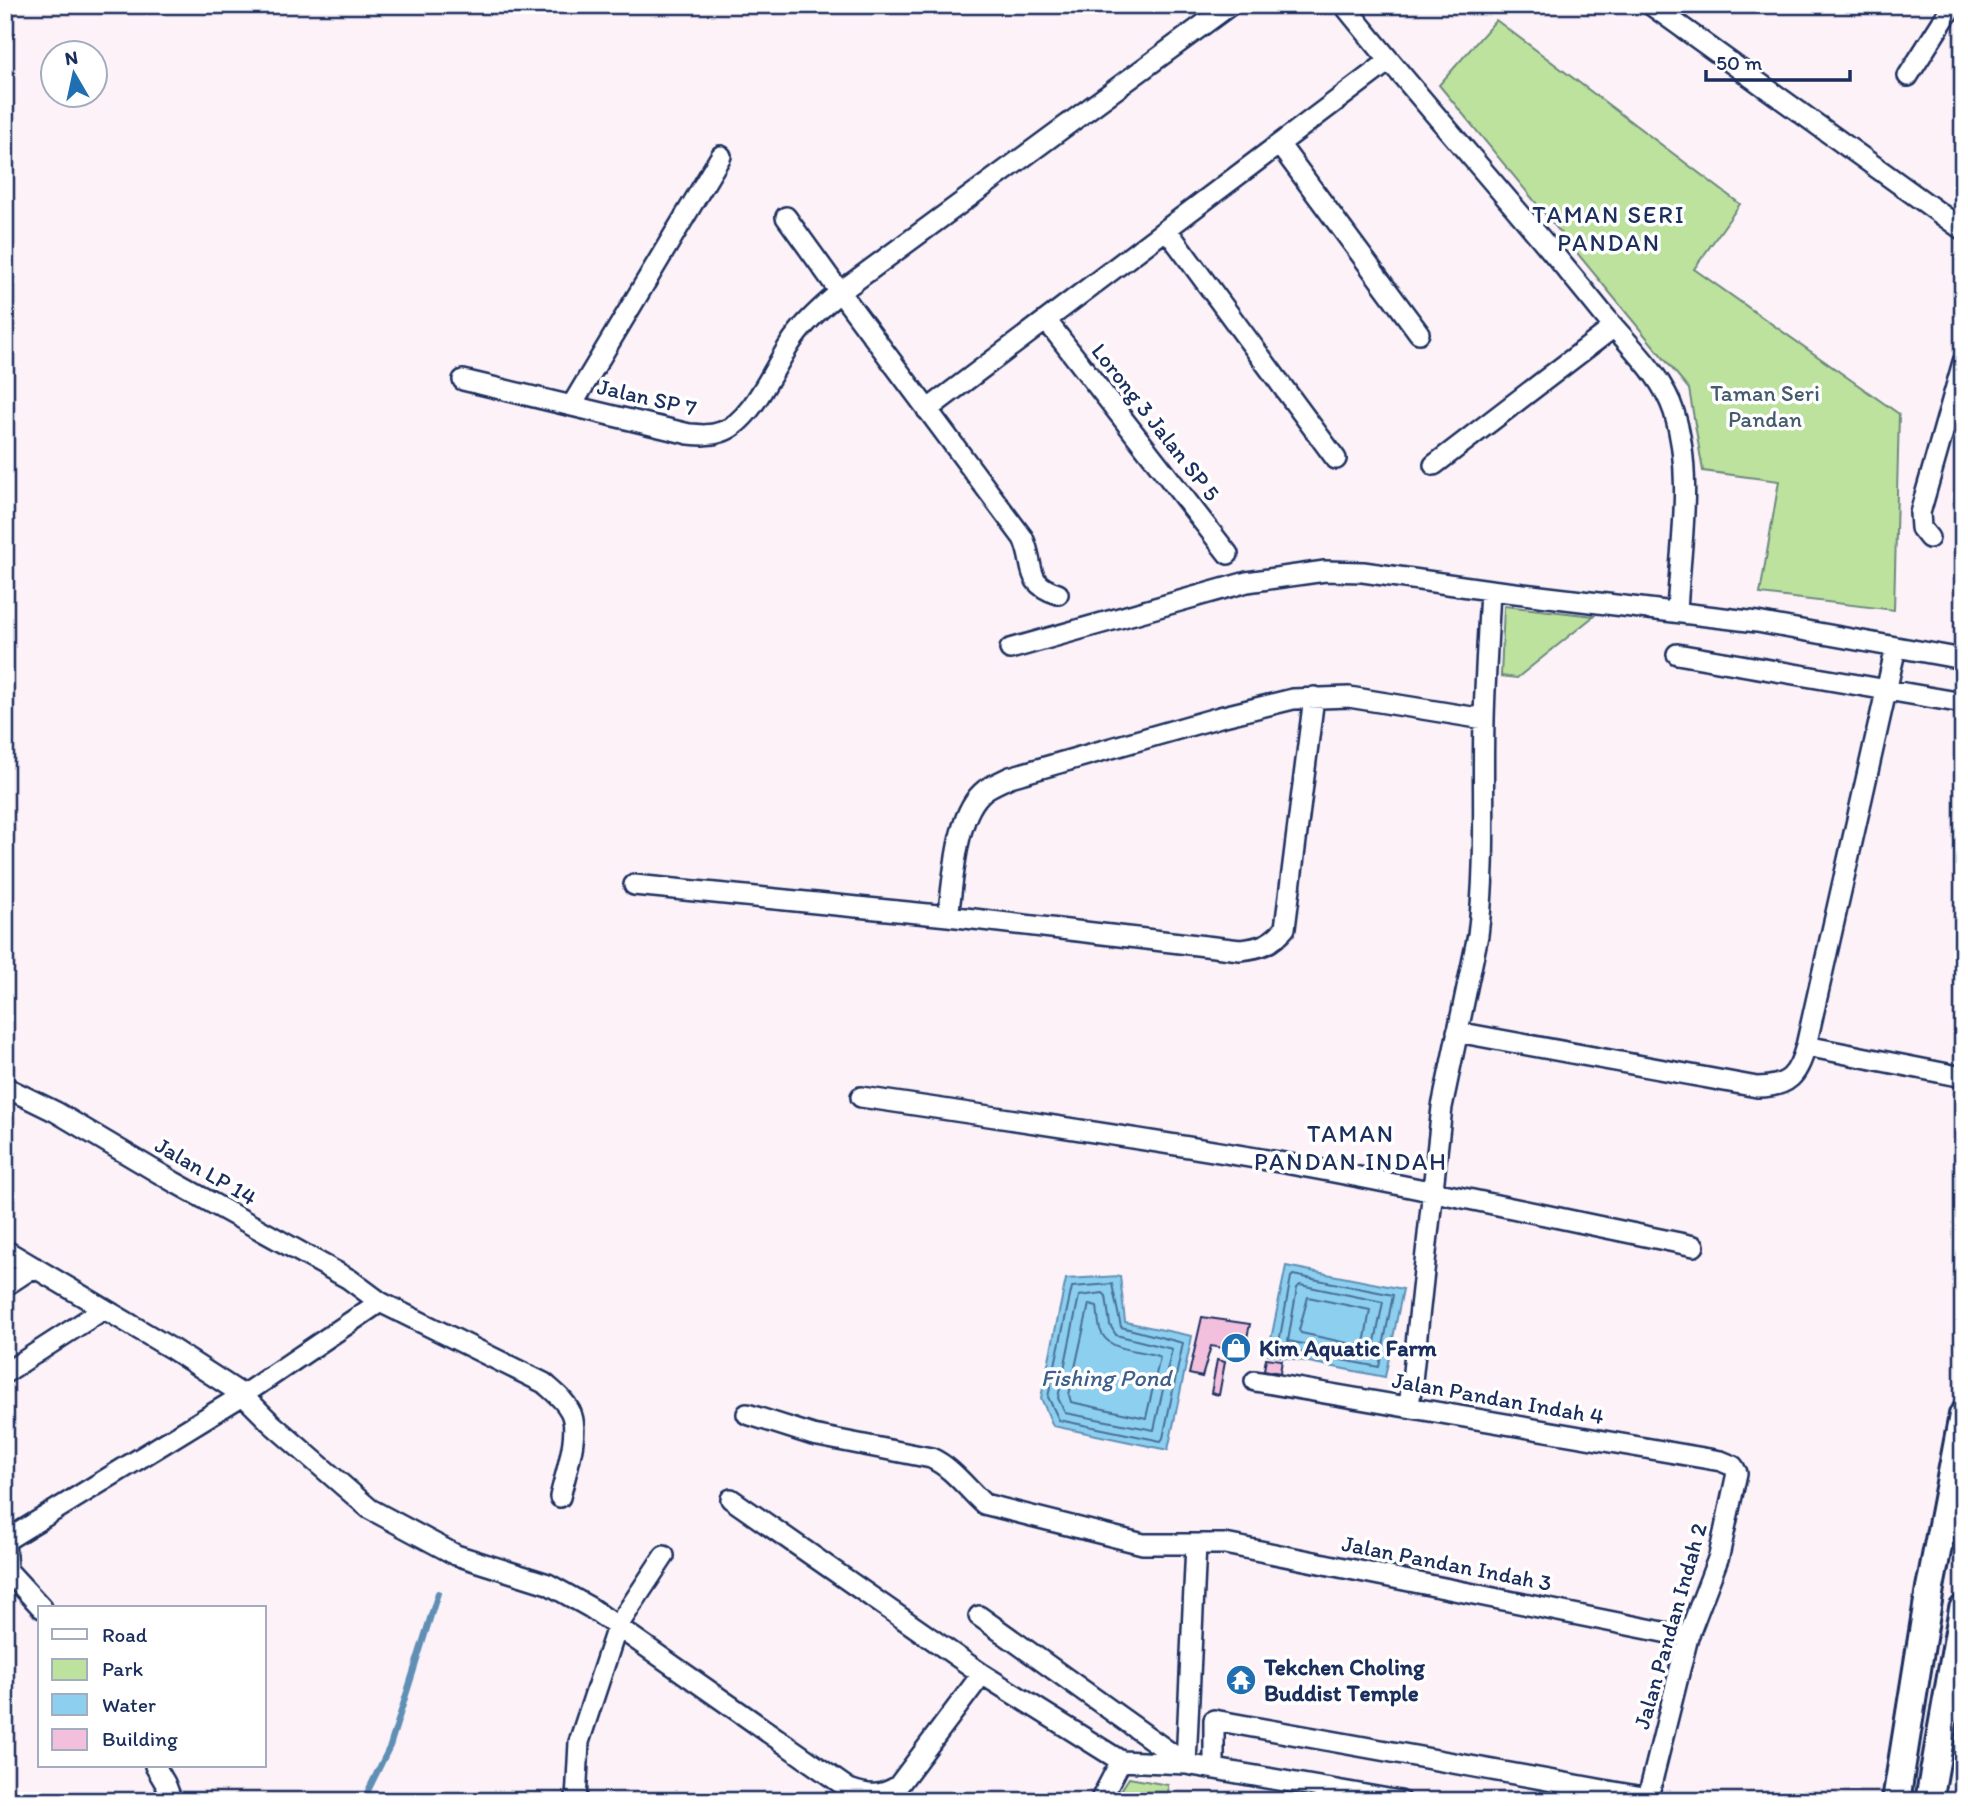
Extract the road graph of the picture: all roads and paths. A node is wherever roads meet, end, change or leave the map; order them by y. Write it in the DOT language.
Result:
graph roads {
  1 [pos="1230,5"];
  2 [pos="1344,5"];
  3 [pos="1651,5"];
  4 [pos="1954,5"];
  5 [pos="1389,61"];
  6 [pos="1908,76"];
  7 [pos="1279,144"];
  8 [pos="721,156"];
  9 [pos="786,217"];
  10 [pos="1167,230"];
  11 [pos="1963,230"];
  12 [pos="840,292"];
  13 [pos="1046,320"];
  14 [pos="1614,327"];
  15 [pos="1419,333"];
  16 [pos="1963,362"];
  17 [pos="463,380"];
  18 [pos="572,405"];
  19 [pos="927,410"];
  20 [pos="1336,459"];
  21 [pos="1434,465"];
  22 [pos="1929,538"];
  23 [pos="1228,554"];
  24 [pos="1490,590"];
  25 [pos="1058,594"];
  26 [pos="1677,612"];
  27 [pos="1896,647"];
  28 [pos="1010,649"];
  29 [pos="1677,654"];
  30 [pos="1963,659"];
  31 [pos="1887,689"];
  32 [pos="1314,697"];
  33 [pos="1963,703"];
  34 [pos="1484,719"];
  35 [pos="634,885"];
  36 [pos="948,916"];
  37 [pos="1457,1032"];
  38 [pos="1806,1046"];
  39 [pos="1963,1077"];
  40 [pos="5,1087"];
  41 [pos="861,1097"];
  42 [pos="1431,1191"];
  43 [pos="1694,1247"];
  44 [pos="5,1250"];
  45 [pos="34,1267"];
  46 [pos="5,1286"];
  47 [pos="380,1301"];
  48 [pos="104,1309"];
  49 [pos="5,1373"];
  50 [pos="1255,1381"];
  51 [pos="243,1395"];
  52 [pos="1409,1408"];
  53 [pos="747,1414"];
  54 [pos="1963,1415"];
  55 [pos="1732,1466"];
  56 [pos="560,1497"];
  57 [pos="731,1499"];
  58 [pos="5,1541"];
  59 [pos="1196,1544"];
  60 [pos="664,1556"];
  61 [pos="1930,1588"];
  62 [pos="40,1606"];
  63 [pos="1963,1609"];
  64 [pos="979,1616"];
  65 [pos="617,1626"];
  66 [pos="1688,1637"];
  67 [pos="1960,1644"];
  68 [pos="982,1674"];
  69 [pos="1121,1761"];
  70 [pos="1186,1764"];
  71 [pos="156,1768"];
  72 [pos="1214,1769"];
  73 [pos="1897,1793"];
  74 [pos="886,1797"];
  75 [pos="1648,1799"];
  76 [pos="172,1801"];
  77 [pos="576,1801"];
  78 [pos="1100,1801"];
  79 [pos="1400,1801"];
  80 [pos="1929,1801"];
  1 -- 12 [label="street, Jalan SP 7"];
  2 -- 5 [label="street"];
  3 -- 11 [label="street"];
  4 -- 6 [label="street"];
  5 -- 7 [label="street"];
  5 -- 14 [label="street"];
  7 -- 10 [label="street"];
  7 -- 15 [label="street"];
  8 -- 18 [label="street"];
  9 -- 12 [label="street"];
  10 -- 13 [label="street"];
  10 -- 20 [label="street"];
  12 -- 18 [label="street, Jalan SP 7"];
  12 -- 19 [label="street"];
  13 -- 19 [label="street"];
  13 -- 23 [label="street, Lorong 3 Jalan SP 5"];
  14 -- 21 [label="street"];
  14 -- 26 [label="street"];
  16 -- 22 [label="street"];
  17 -- 18 [label="street, Jalan SP 7"];
  19 -- 25 [label="street"];
  24 -- 26 [label="street"];
  24 -- 28 [label="street"];
  24 -- 34 [label="street"];
  26 -- 27 [label="street"];
  27 -- 30 [label="street"];
  27 -- 31 [label="street"];
  29 -- 31 [label="street"];
  31 -- 33 [label="street"];
  31 -- 38 [label="street"];
  32 -- 34 [label="street"];
  32 -- 36 [label="street"];
  32 -- 36 [label="street"];
  34 -- 37 [label="street"];
  35 -- 36 [label="street"];
  37 -- 38 [label="street"];
  37 -- 42 [label="street"];
  38 -- 39 [label="street"];
  40 -- 47 [label="street, Jalan LP 14"];
  41 -- 42 [label="street"];
  42 -- 43 [label="street"];
  42 -- 52 [label="street"];
  44 -- 45 [label="street"];
  45 -- 46 [label="street"];
  45 -- 48 [label="street"];
  47 -- 51 [label="street"];
  47 -- 56 [label="street, Jalan LP 14"];
  48 -- 49 [label="street"];
  48 -- 51 [label="street"];
  50 -- 52 [label="street, Jalan Pandan Indah 4"];
  51 -- 58 [label="street"];
  51 -- 65 [label="street"];
  52 -- 55 [label="street, Jalan Pandan Indah 4"];
  53 -- 59 [label="street, Jalan Pandan Indah 3"];
  54 -- 61 [label="street"];
  55 -- 66 [label="street, Jalan Pandan Indah 2"];
  57 -- 68 [label="street"];
  58 -- 62 [label="street"];
  59 -- 66 [label="street, Jalan Pandan Indah 3"];
  59 -- 70 [label="street"];
  60 -- 65 [label="street"];
  61 -- 67 [label="street"];
  61 -- 73 [label="street"];
  63 -- 67 [label="street"];
  64 -- 70 [label="street"];
  65 -- 74 [label="street"];
  65 -- 77 [label="street"];
  66 -- 75 [label="street, Jalan Pandan Indah 2"];
  67 -- 73 [label="street"];
  67 -- 80 [label="street"];
  68 -- 69 [label="street"];
  68 -- 74 [label="street"];
  69 -- 70 [label="street"];
  69 -- 78 [label="street"];
  70 -- 72 [label="street"];
  71 -- 76 [label="street"];
  72 -- 75 [label="street"];
  72 -- 79 [label="street"];
}
